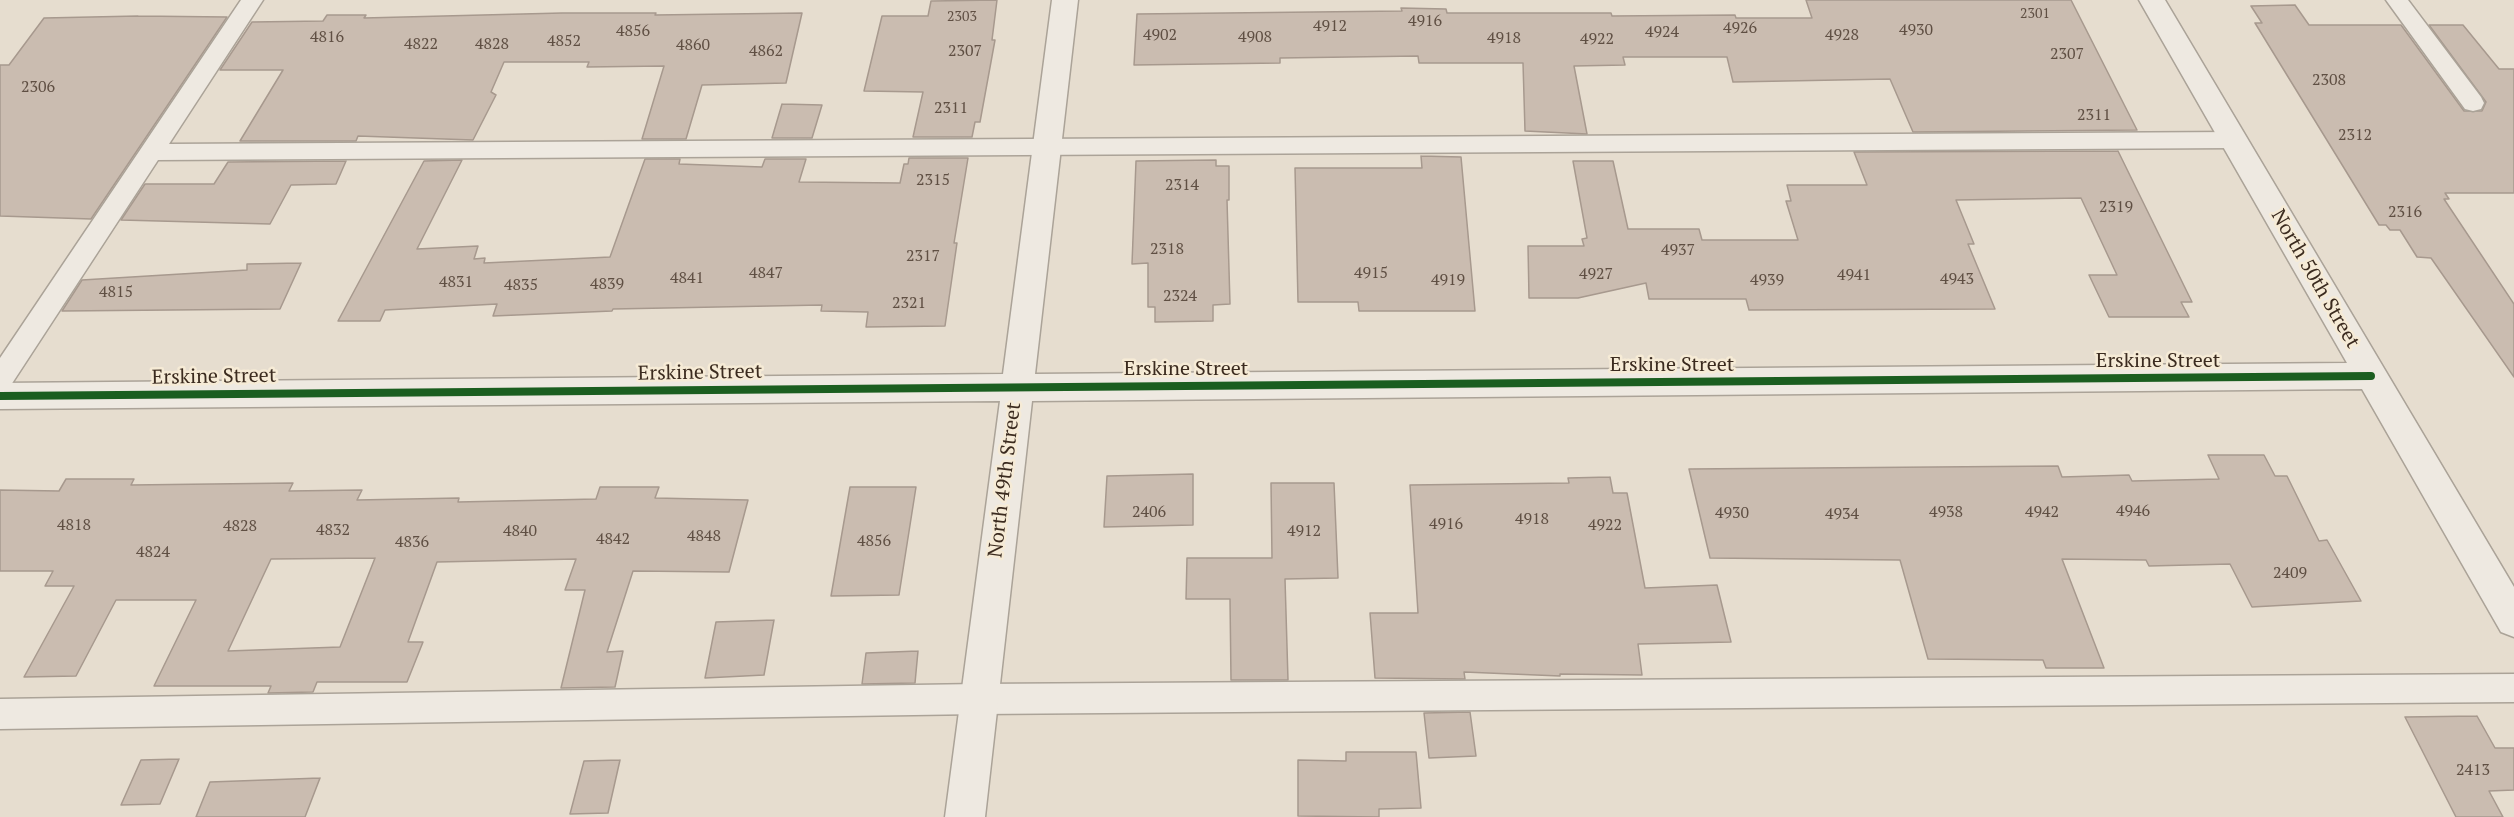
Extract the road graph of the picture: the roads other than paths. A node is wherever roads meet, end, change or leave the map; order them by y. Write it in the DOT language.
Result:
graph roads {
  1 [pos="252,0"];
  2 [pos="1065,0"];
  3 [pos="2152,0"];
  4 [pos="2397,0"];
  5 [pos="2473,103"];
  6 [pos="2234,140"];
  7 [pos="1046,147"];
  8 [pos="151,152"];
  9 [pos="2371,376"];
  10 [pos="0,380"];
  11 [pos="1017,387"];
  12 [pos="0,396"];
  13 [pos="2514,620"];
  14 [pos="2514,688"];
  15 [pos="979,699"];
  16 [pos="0,714"];
  17 [pos="965,817"];
  1 -- 8 [label="lane"];
  2 -- 7 [label="street, North 49th Street"];
  3 -- 6 [label="street, North 50th Street"];
  4 -- 5 [label="lane"];
  6 -- 7 [label="lane"];
  6 -- 9 [label="street, North 50th Street"];
  7 -- 8 [label="lane"];
  7 -- 11 [label="street, North 49th Street"];
  8 -- 10 [label="lane"];
  9 -- 11 [label="street, Erskine Street"];
  9 -- 13 [label="street, North 50th Street"];
  11 -- 12 [label="street, Erskine Street"];
  11 -- 15 [label="street, North 49th Street"];
  14 -- 15 [label="lane"];
  15 -- 16 [label="lane"];
  15 -- 17 [label="street, North 49th Street"];
}
